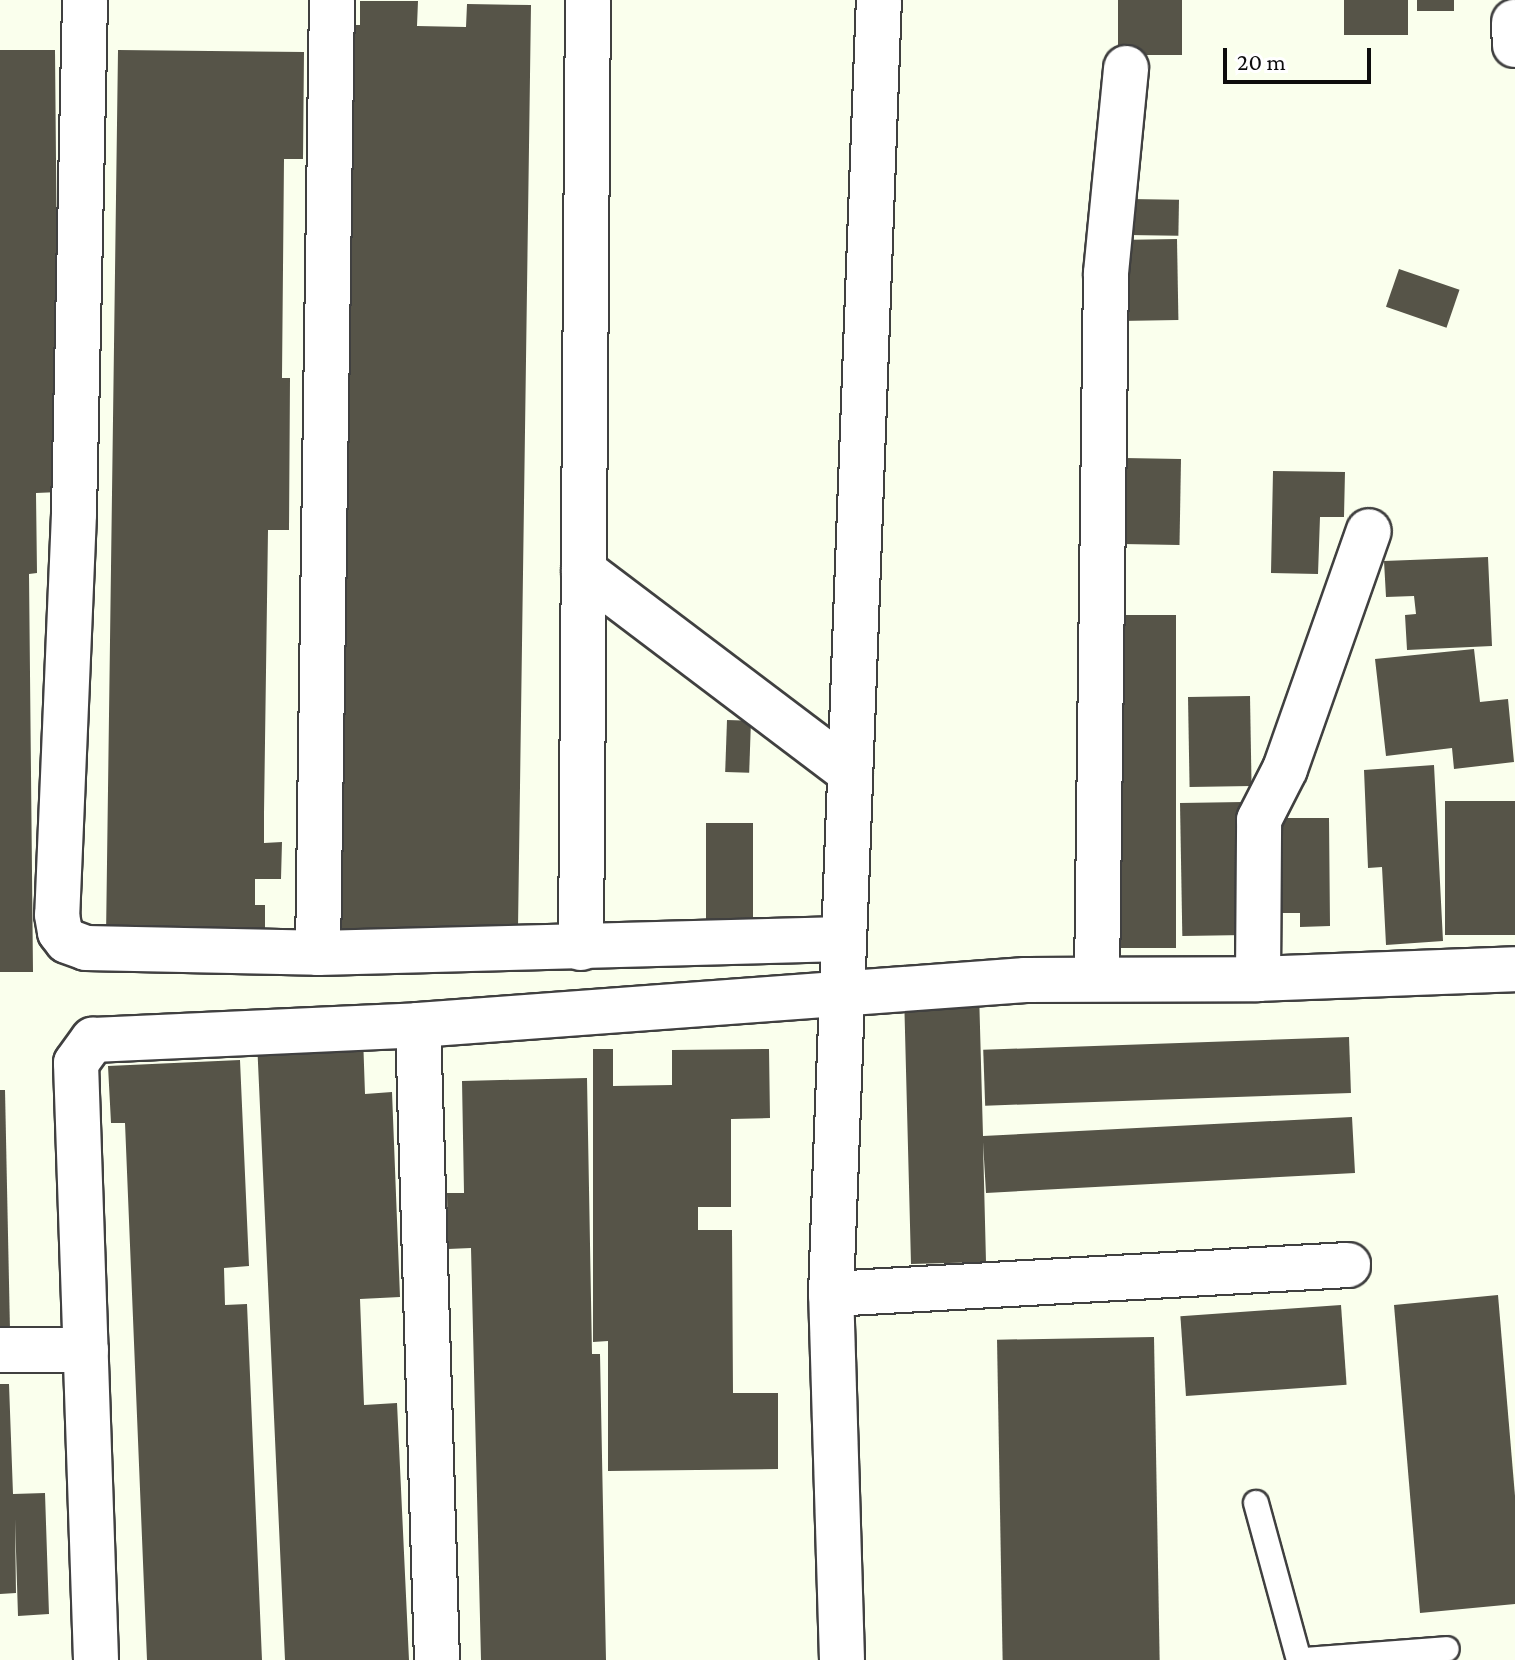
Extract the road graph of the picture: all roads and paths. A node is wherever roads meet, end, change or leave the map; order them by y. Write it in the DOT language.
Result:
graph roads {
  1 [pos="85,0"];
  2 [pos="332,0"];
  3 [pos="588,0"];
  4 [pos="879,0"];
  5 [pos="1514,22"];
  6 [pos="1515,45"];
  7 [pos="1126,68"];
  8 [pos="1369,531"];
  9 [pos="584,571"];
  10 [pos="850,772"];
  11 [pos="843,939"];
  12 [pos="581,948"];
  13 [pos="318,953"];
  14 [pos="1515,969"];
  15 [pos="1097,979"];
  16 [pos="1258,979"];
  17 [pos="841,995"];
  18 [pos="418,1025"];
  19 [pos="1348,1265"];
  20 [pos="831,1294"];
  21 [pos="0,1350"];
  22 [pos="86,1350"];
  23 [pos="1256,1503"];
  24 [pos="1447,1649"];
  25 [pos="96,1660"];
  26 [pos="437,1660"];
  27 [pos="842,1660"];
  28 [pos="1301,1660"];
  1 -- 13 [label="street"];
  2 -- 13 [label="street"];
  3 -- 9 [label="street"];
  4 -- 10 [label="street"];
  5 -- 6 [label="street"];
  7 -- 15 [label="street"];
  8 -- 16 [label="street"];
  9 -- 10 [label="street"];
  9 -- 12 [label="street"];
  10 -- 11 [label="street"];
  11 -- 12 [label="street"];
  11 -- 17 [label="street"];
  12 -- 13 [label="street"];
  14 -- 16 [label="street"];
  15 -- 16 [label="street"];
  15 -- 17 [label="street"];
  17 -- 18 [label="street"];
  17 -- 20 [label="street"];
  18 -- 22 [label="street"];
  18 -- 26 [label="street"];
  19 -- 20 [label="street"];
  20 -- 27 [label="street"];
  21 -- 22 [label="street"];
  22 -- 25 [label="street"];
  23 -- 28 [label="lane"];
  24 -- 28 [label="lane"];
}
